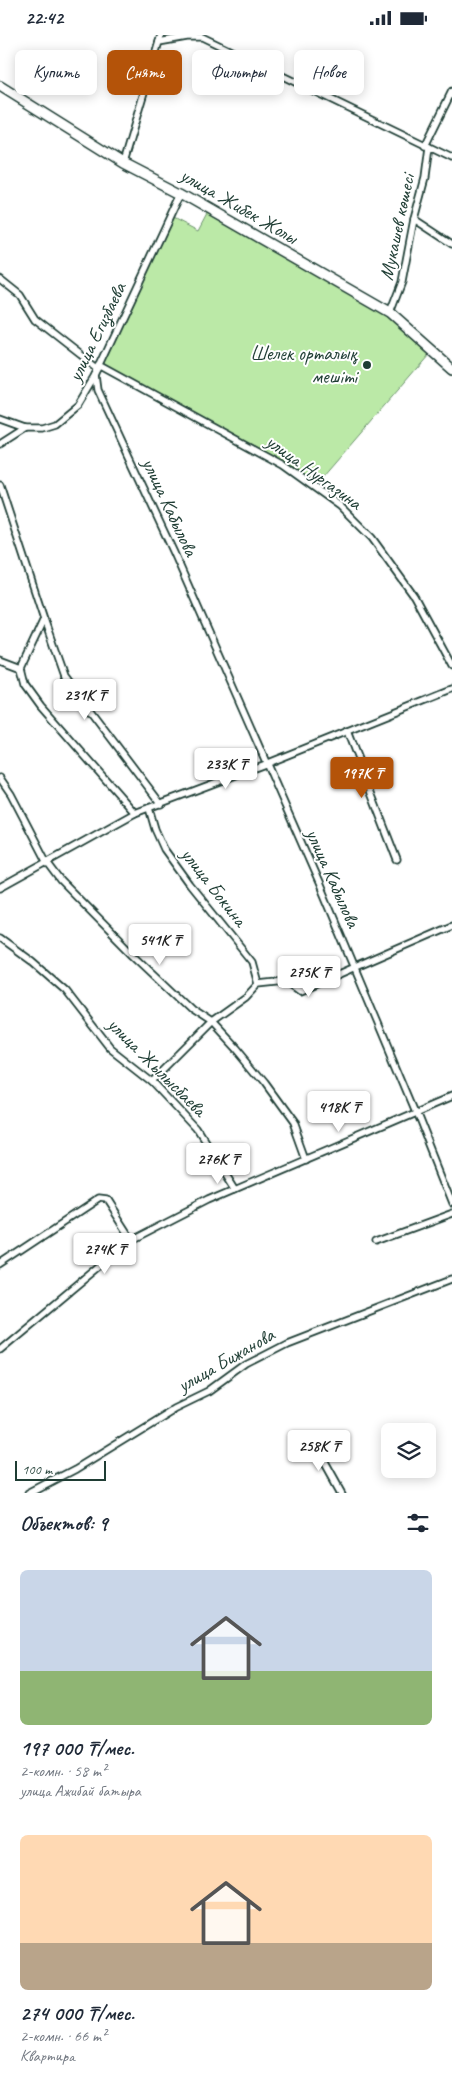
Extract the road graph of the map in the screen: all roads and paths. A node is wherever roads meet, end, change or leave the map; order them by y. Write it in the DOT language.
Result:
graph roads {
  1 [pos="161,35"];
  2 [pos="159,42"];
  3 [pos="0,87"];
  4 [pos="452,91"];
  5 [pos="427,146"];
  6 [pos="452,158"];
  7 [pos="123,163"];
  8 [pos="181,193"];
  9 [pos="414,219"];
  10 [pos="452,244"];
  11 [pos="0,279"];
  12 [pos="390,313"];
  13 [pos="98,369"];
  14 [pos="452,369"];
  15 [pos="0,419"];
  16 [pos="25,428"];
  17 [pos="0,444"];
  18 [pos="0,485"];
  19 [pos="44,619"];
  20 [pos="0,660"];
  21 [pos="452,665"];
  22 [pos="21,668"];
  23 [pos="452,689"];
  24 [pos="347,731"];
  25 [pos="265,764"];
  26 [pos="0,778"];
  27 [pos="161,804"];
  28 [pos="149,808"];
  29 [pos="134,813"];
  30 [pos="397,860"];
  31 [pos="46,861"];
  32 [pos="0,888"];
  33 [pos="452,925"];
  34 [pos="0,938"];
  35 [pos="354,967"];
  36 [pos="258,984"];
  37 [pos="211,1022"];
  38 [pos="152,1081"];
  39 [pos="452,1095"];
  40 [pos="415,1111"];
  41 [pos="306,1159"];
  42 [pos="235,1189"];
  43 [pos="452,1205"];
  44 [pos="452,1214"];
  45 [pos="131,1240"];
  46 [pos="376,1242"];
  47 [pos="0,1265"];
  48 [pos="452,1279"];
  49 [pos="0,1349"];
  50 [pos="314,1441"];
  51 [pos="29,1493"];
  52 [pos="342,1493"];
  1 -- 2 [label="street"];
  2 -- 5 [label="street"];
  2 -- 7 [label="street"];
  3 -- 7 [label="main road, улица Жибек Жолы"];
  4 -- 5 [label="street, Мукашев көшесі"];
  5 -- 6 [label="street"];
  5 -- 9 [label="street, Мукашев көшесі"];
  7 -- 8 [label="main road, улица Жибек Жолы"];
  8 -- 12 [label="main road, улица Жибек Жолы"];
  8 -- 13 [label="street, улица Егизбаева"];
  9 -- 10 [label="street"];
  9 -- 12 [label="street, Мукашев көшесі"];
  11 -- 13 [label="street, улица Нургазина"];
  12 -- 14 [label="main road, улица Жибек Жолы"];
  13 -- 16 [label="street, улица Егизбаева"];
  13 -- 21 [label="street, улица Нургазина"];
  13 -- 25 [label="street, улица Кабылова"];
  15 -- 16 [label="street, улица Егизбаева"];
  16 -- 17 [label="street"];
  18 -- 19 [label="street"];
  19 -- 22 [label="street"];
  19 -- 27 [label="street"];
  20 -- 22 [label="street"];
  22 -- 29 [label="street"];
  23 -- 24 [label="street"];
  24 -- 25 [label="street"];
  24 -- 30 [label="street"];
  25 -- 27 [label="street"];
  25 -- 35 [label="street, улица Кабылова"];
  26 -- 31 [label="street"];
  27 -- 28 [label="street"];
  28 -- 29 [label="street"];
  28 -- 36 [label="street, улица Бокина"];
  29 -- 31 [label="street"];
  31 -- 32 [label="street"];
  31 -- 37 [label="street"];
  33 -- 35 [label="street"];
  34 -- 38 [label="street, улица Жылысбаева"];
  35 -- 36 [label="street"];
  35 -- 40 [label="street, улица Кабылова"];
  36 -- 37 [label="street"];
  37 -- 38 [label="street"];
  37 -- 41 [label="street"];
  38 -- 42 [label="street, улица Жылысбаева"];
  39 -- 40 [label="street"];
  40 -- 41 [label="street"];
  40 -- 43 [label="street, улица Кабылова"];
  41 -- 42 [label="street"];
  42 -- 45 [label="street"];
  44 -- 46 [label="street"];
  45 -- 47 [label="street"];
  45 -- 49 [label="street"];
  48 -- 51 [label="street, улица Бижанова"];
  50 -- 52 [label="street"];
}
